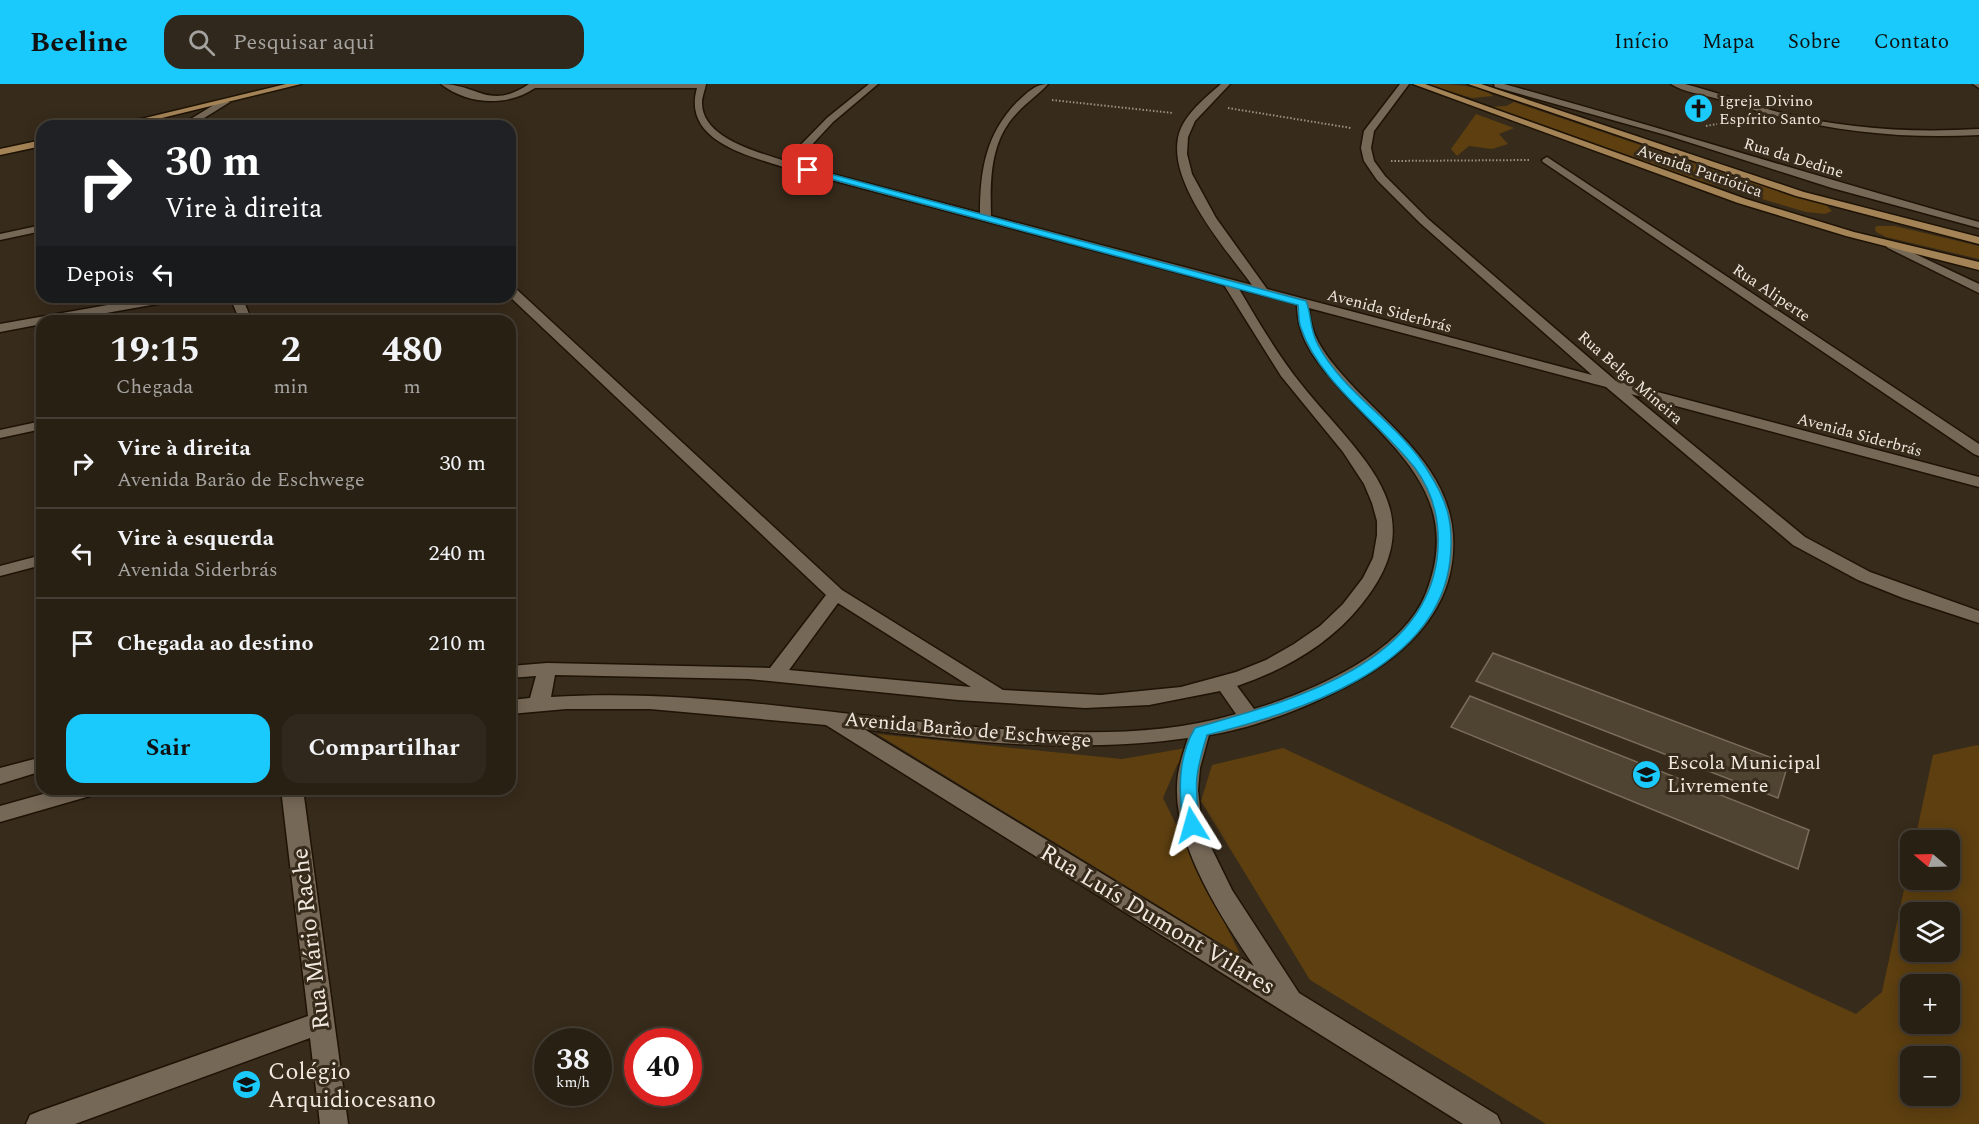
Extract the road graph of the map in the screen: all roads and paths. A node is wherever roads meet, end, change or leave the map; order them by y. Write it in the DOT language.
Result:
graph roads {
  1 [pos="297,84"];
  2 [pos="445,84"];
  3 [pos="702,84"];
  4 [pos="874,84"];
  5 [pos="1044,84"];
  6 [pos="1226,84"];
  7 [pos="1405,84"];
  8 [pos="1417,84"];
  9 [pos="1472,84"];
  10 [pos="1675,84"];
  11 [pos="534,85"];
  12 [pos="1501,85"];
  13 [pos="1485,88"];
  14 [pos="1508,97"];
  15 [pos="1026,98"];
  16 [pos="225,102"];
  17 [pos="1467,102"];
  18 [pos="1203,104"];
  19 [pos="1194,115"];
  20 [pos="144,120"];
  21 [pos="194,120"];
  22 [pos="1369,131"];
  23 [pos="1979,132"];
  24 [pos="36,144"];
  25 [pos="0,152"];
  26 [pos="1547,160"];
  27 [pos="787,165"];
  28 [pos="1848,208"];
  29 [pos="986,218"];
  30 [pos="1815,224"];
  31 [pos="1913,225"];
  32 [pos="1979,225"];
  33 [pos="36,229"];
  34 [pos="0,237"];
  35 [pos="1979,241"];
  36 [pos="1892,246"];
  37 [pos="1979,266"];
  38 [pos="1229,283"];
  39 [pos="1979,288"];
  40 [pos="1264,293"];
  41 [pos="516,296"];
  42 [pos="140,303"];
  43 [pos="1303,303"];
  44 [pos="73,315"];
  45 [pos="36,322"];
  46 [pos="0,328"];
  47 [pos="1613,386"];
  48 [pos="36,426"];
  49 [pos="0,434"];
  50 [pos="1979,451"];
  51 [pos="1979,482"];
  52 [pos="36,562"];
  53 [pos="0,571"];
  54 [pos="836,594"];
  55 [pos="1979,617"];
  56 [pos="547,669"];
  57 [pos="612,671"];
  58 [pos="516,672"];
  59 [pos="775,675"];
  60 [pos="1225,683"];
  61 [pos="1000,696"];
  62 [pos="601,702"];
  63 [pos="539,704"];
  64 [pos="516,706"];
  65 [pos="827,717"];
  66 [pos="1250,719"];
  67 [pos="1200,732"];
  68 [pos="36,766"];
  69 [pos="0,776"];
  70 [pos="54,795"];
  71 [pos="293,795"];
  72 [pos="0,814"];
  73 [pos="1291,1001"];
  74 [pos="320,1023"];
  75 [pos="40,1124"];
  76 [pos="334,1124"];
  77 [pos="1487,1124"];
  1 -- 16 [label="main road"];
  2 -- 11 [label="street"];
  3 -- 11 [label="street"];
  3 -- 27 [label="street, Avenida Siderbrás"];
  4 -- 27 [label="street"];
  5 -- 15 [label="street"];
  6 -- 18 [label="street"];
  7 -- 22 [label="street"];
  8 -- 17 [label="main road, Avenida Patriótica"];
  9 -- 13 [label="main road, Avenida Patriótica"];
  10 -- 23 [label="street"];
  12 -- 13 [label="street"];
  12 -- 32 [label="street, Rua da Dedine"];
  13 -- 14 [label="main road, Avenida Patriótica"];
  14 -- 17 [label="main road"];
  14 -- 28 [label="main road, Avenida Patriótica"];
  15 -- 19 [label="path"];
  15 -- 29 [label="street"];
  16 -- 20 [label="main road"];
  16 -- 21 [label="street"];
  17 -- 30 [label="main road, Avenida Patriótica"];
  18 -- 19 [label="street"];
  18 -- 22 [label="path"];
  19 -- 40 [label="street"];
  22 -- 47 [label="street, Rua Belgo Mineira"];
  24 -- 25 [label="main road"];
  26 -- 50 [label="street, Rua Aliperte"];
  27 -- 29 [label="street, Avenida Siderbrás"];
  28 -- 30 [label="main road"];
  28 -- 31 [label="main road, Avenida Patriótica"];
  29 -- 38 [label="street, Avenida Siderbrás"];
  30 -- 36 [label="main road, Avenida Patriótica"];
  31 -- 35 [label="main road, Avenida Patriótica"];
  31 -- 36 [label="main road"];
  33 -- 34 [label="street"];
  36 -- 37 [label="main road, Avenida Patriótica"];
  36 -- 39 [label="street"];
  38 -- 40 [label="street, Avenida Siderbrás"];
  38 -- 60 [label="street, Avenida Barão de Eschwege"];
  40 -- 43 [label="street, Avenida Siderbrás"];
  41 -- 54 [label="street"];
  42 -- 44 [label="street"];
  43 -- 47 [label="street, Avenida Siderbrás"];
  43 -- 66 [label="street, Avenida Barão de Eschwege"];
  45 -- 46 [label="street"];
  47 -- 51 [label="street, Avenida Siderbrás"];
  47 -- 55 [label="street, Rua Belgo Mineira"];
  48 -- 49 [label="street"];
  52 -- 53 [label="street"];
  54 -- 59 [label="street"];
  54 -- 61 [label="street"];
  56 -- 57 [label="street, Avenida Barão de Eschwege"];
  56 -- 58 [label="street, Avenida Barão de Eschwege"];
  56 -- 63 [label="street"];
  57 -- 59 [label="street, Avenida Barão de Eschwege"];
  57 -- 62 [label="street"];
  59 -- 61 [label="street, Avenida Barão de Eschwege"];
  60 -- 61 [label="street, Avenida Barão de Eschwege"];
  60 -- 66 [label="street"];
  62 -- 63 [label="street, Avenida Barão de Eschwege"];
  62 -- 65 [label="street, Avenida Barão de Eschwege"];
  63 -- 64 [label="street, Avenida Barão de Eschwege"];
  65 -- 67 [label="street, Avenida Barão de Eschwege"];
  65 -- 73 [label="street, Rua Luís Dumont Vilares"];
  66 -- 67 [label="street, Avenida Barão de Eschwege"];
  67 -- 73 [label="street"];
  68 -- 69 [label="street"];
  70 -- 72 [label="street"];
  71 -- 74 [label="street, Rua Mário Rache"];
  73 -- 77 [label="street, Rua Luís Dumont Vilares"];
  74 -- 75 [label="street"];
  74 -- 76 [label="street, Rua Mário Rache"];
}
